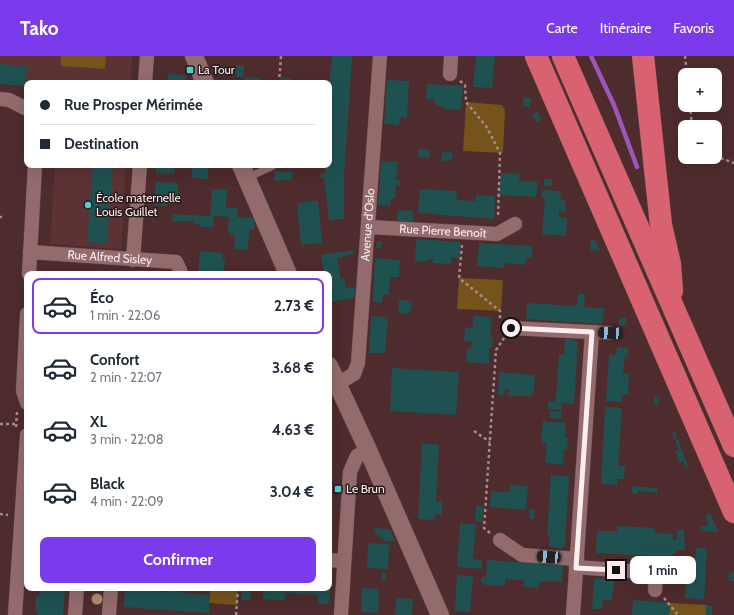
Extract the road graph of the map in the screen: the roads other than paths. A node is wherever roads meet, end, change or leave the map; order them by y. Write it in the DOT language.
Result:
graph roads {
  1 [pos="147,56"];
  2 [pos="194,56"];
  3 [pos="380,56"];
  4 [pos="451,56"];
  5 [pos="536,56"];
  6 [pos="563,56"];
  7 [pos="643,56"];
  8 [pos="450,74"];
  9 [pos="146,80"];
  10 [pos="204,80"];
  11 [pos="0,99"];
  12 [pos="24,108"];
  13 [pos="35,168"];
  14 [pos="140,168"];
  15 [pos="263,168"];
  16 [pos="243,172"];
  17 [pos="516,224"];
  18 [pos="368,227"];
  19 [pos="30,252"];
  20 [pos="133,260"];
  21 [pos="29,271"];
  22 [pos="180,271"];
  23 [pos="287,271"];
  24 [pos="672,307"];
  25 [pos="511,328"];
  26 [pos="592,332"];
  27 [pos="610,333"];
  28 [pos="332,373"];
  29 [pos="337,384"];
  30 [pos="24,429"];
  31 [pos="734,446"];
  32 [pos="368,450"];
  33 [pos="734,512"];
  34 [pos="500,540"];
  35 [pos="332,560"];
  36 [pos="344,561"];
  37 [pos="576,563"];
  38 [pos="655,590"];
  39 [pos="77,591"];
  40 [pos="111,591"];
  41 [pos="15,615"];
  42 [pos="75,615"];
  43 [pos="109,615"];
  44 [pos="341,615"];
  45 [pos="440,615"];
  46 [pos="573,615"];
  1 -- 9 [label="street"];
  2 -- 10 [label="street"];
  3 -- 18 [label="street, Avenue d'Oslo"];
  4 -- 8 [label="street"];
  5 -- 33 [label="highway"];
  6 -- 24 [label="highway"];
  7 -- 24 [label="highway"];
  11 -- 12 [label="street"];
  13 -- 19 [label="street"];
  14 -- 20 [label="street"];
  15 -- 16 [label="lane"];
  16 -- 23 [label="street"];
  17 -- 18 [label="street, Rue Pierre Benoît"];
  18 -- 29 [label="street, Avenue d'Oslo"];
  19 -- 20 [label="street, Rue Alfred Sisley"];
  19 -- 21 [label="street"];
  20 -- 22 [label="street, Rue Alfred Sisley"];
  24 -- 31 [label="highway"];
  25 -- 26 [label="street"];
  26 -- 27 [label="street"];
  26 -- 37 [label="street"];
  28 -- 29 [label="street"];
  29 -- 32 [label="street"];
  30 -- 41 [label="street"];
  32 -- 36 [label="street"];
  32 -- 45 [label="street"];
  34 -- 37 [label="street"];
  35 -- 36 [label="street"];
  36 -- 44 [label="street"];
  37 -- 38 [label="street"];
  37 -- 46 [label="street"];
  39 -- 42 [label="street"];
  40 -- 43 [label="street"];
}
